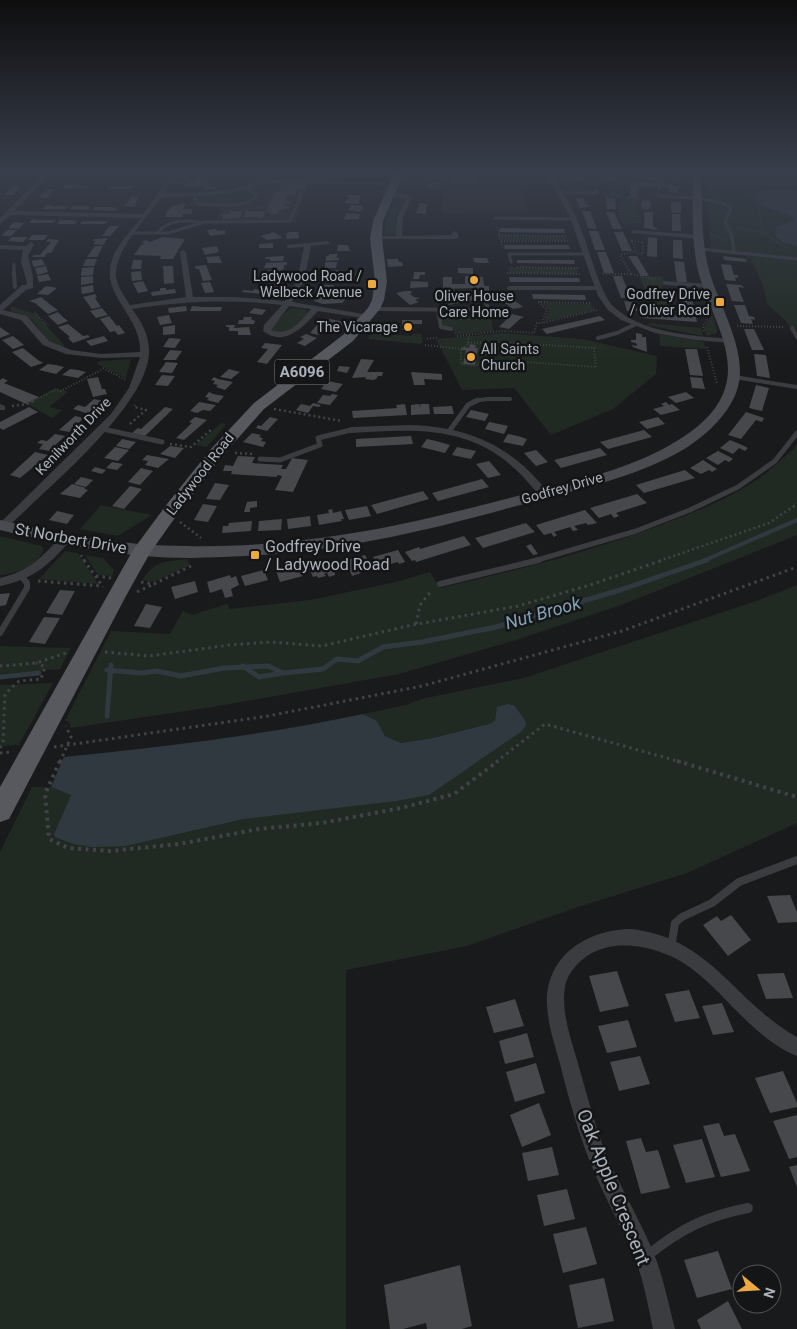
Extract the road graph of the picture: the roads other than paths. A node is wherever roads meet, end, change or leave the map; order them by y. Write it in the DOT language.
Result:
graph roads {
  1 [pos="133,233"];
  2 [pos="377,233"];
  3 [pos="399,233"];
  4 [pos="455,233"];
  5 [pos="579,233"];
  6 [pos="635,233"];
  7 [pos="699,233"];
  8 [pos="731,233"];
  9 [pos="376,238"];
  10 [pos="399,238"];
  11 [pos="637,241"];
  12 [pos="327,243"];
  13 [pos="308,244"];
  14 [pos="288,246"];
  15 [pos="0,248"];
  16 [pos="701,249"];
  17 [pos="183,252"];
  18 [pos="734,252"];
  19 [pos="586,254"];
  20 [pos="797,259"];
  21 [pos="511,262"];
  22 [pos="14,264"];
  23 [pos="665,283"];
  24 [pos="708,286"];
  25 [pos="15,287"];
  26 [pos="30,288"];
  27 [pos="509,288"];
  28 [pos="525,288"];
  29 [pos="599,288"];
  30 [pos="527,295"];
  31 [pos="485,297"];
  32 [pos="190,298"];
  33 [pos="287,304"];
  34 [pos="129,307"];
  35 [pos="316,308"];
  36 [pos="0,310"];
  37 [pos="438,310"];
  38 [pos="488,310"];
  39 [pos="371,313"];
  40 [pos="636,324"];
  41 [pos="792,328"];
  42 [pos="452,329"];
  43 [pos="797,337"];
  44 [pos="598,338"];
  45 [pos="728,341"];
  46 [pos="145,354"];
  47 [pos="734,377"];
  48 [pos="797,387"];
  49 [pos="510,399"];
  50 [pos="103,429"];
  51 [pos="351,430"];
  52 [pos="450,430"];
  53 [pos="797,433"];
  54 [pos="162,442"];
  55 [pos="260,460"];
  56 [pos="544,494"];
  57 [pos="1,525"];
  58 [pos="65,539"];
  59 [pos="142,550"];
  60 [pos="24,580"];
  61 [pos="0,582"];
  62 [pos="440,584"];
  63 [pos="0,633"];
  64 [pos="0,811"];
  65 [pos="797,860"];
  66 [pos="671,948"];
  67 [pos="797,1047"];
  68 [pos="748,1208"];
  69 [pos="644,1258"];
  70 [pos="664,1329"];
  1 -- 34 [label="street, Kenilworth Drive"];
  2 -- 9 [label="main road"];
  3 -- 10 [label="street"];
  4 -- 10 [label="street"];
  5 -- 19 [label="street"];
  6 -- 11 [label="street"];
  7 -- 16 [label="street, Godfrey Drive"];
  8 -- 18 [label="lane"];
  9 -- 10 [label="street"];
  9 -- 39 [label="main road"];
  12 -- 13 [label="street"];
  13 -- 14 [label="street"];
  13 -- 33 [label="street"];
  15 -- 26 [label="street"];
  16 -- 18 [label="lane"];
  16 -- 24 [label="street, Godfrey Drive"];
  17 -- 32 [label="street"];
  18 -- 20 [label="lane"];
  19 -- 21 [label="lane"];
  19 -- 29 [label="street"];
  22 -- 25 [label="lane"];
  23 -- 24 [label="lane"];
  24 -- 45 [label="street, Godfrey Drive"];
  25 -- 26 [label="street"];
  26 -- 36 [label="street"];
  27 -- 28 [label="lane"];
  28 -- 29 [label="lane"];
  28 -- 30 [label="lane"];
  29 -- 40 [label="street"];
  31 -- 38 [label="lane"];
  32 -- 33 [label="street"];
  32 -- 34 [label="street"];
  33 -- 35 [label="street"];
  33 -- 35 [label="street"];
  34 -- 46 [label="street, Kenilworth Drive"];
  35 -- 39 [label="street"];
  36 -- 46 [label="street"];
  37 -- 38 [label="street"];
  37 -- 39 [label="street"];
  37 -- 42 [label="lane"];
  39 -- 59 [label="main road, Ladywood Road / A6096"];
  40 -- 44 [label="lane"];
  40 -- 45 [label="street"];
  41 -- 43 [label="lane"];
  45 -- 47 [label="street, Godfrey Drive"];
  46 -- 50 [label="street, Kenilworth Drive"];
  47 -- 48 [label="lane"];
  47 -- 56 [label="street, Godfrey Drive"];
  49 -- 52 [label="lane"];
  50 -- 54 [label="lane"];
  50 -- 57 [label="street, Kenilworth Drive"];
  51 -- 52 [label="street"];
  51 -- 55 [label="lane"];
  52 -- 56 [label="street"];
  53 -- 62 [label="lane"];
  56 -- 59 [label="street, Godfrey Drive"];
  57 -- 58 [label="street, St Norbert Drive"];
  58 -- 59 [label="street, St Norbert Drive"];
  58 -- 60 [label="street"];
  59 -- 64 [label="main road, Ladywood Road / A6096"];
  60 -- 61 [label="street"];
  60 -- 63 [label="lane"];
  65 -- 66 [label="lane"];
  66 -- 67 [label="street, Oak Apple Crescent"];
  66 -- 69 [label="street, Oak Apple Crescent"];
  68 -- 69 [label="lane"];
  69 -- 70 [label="street, Oak Apple Crescent"];
}
